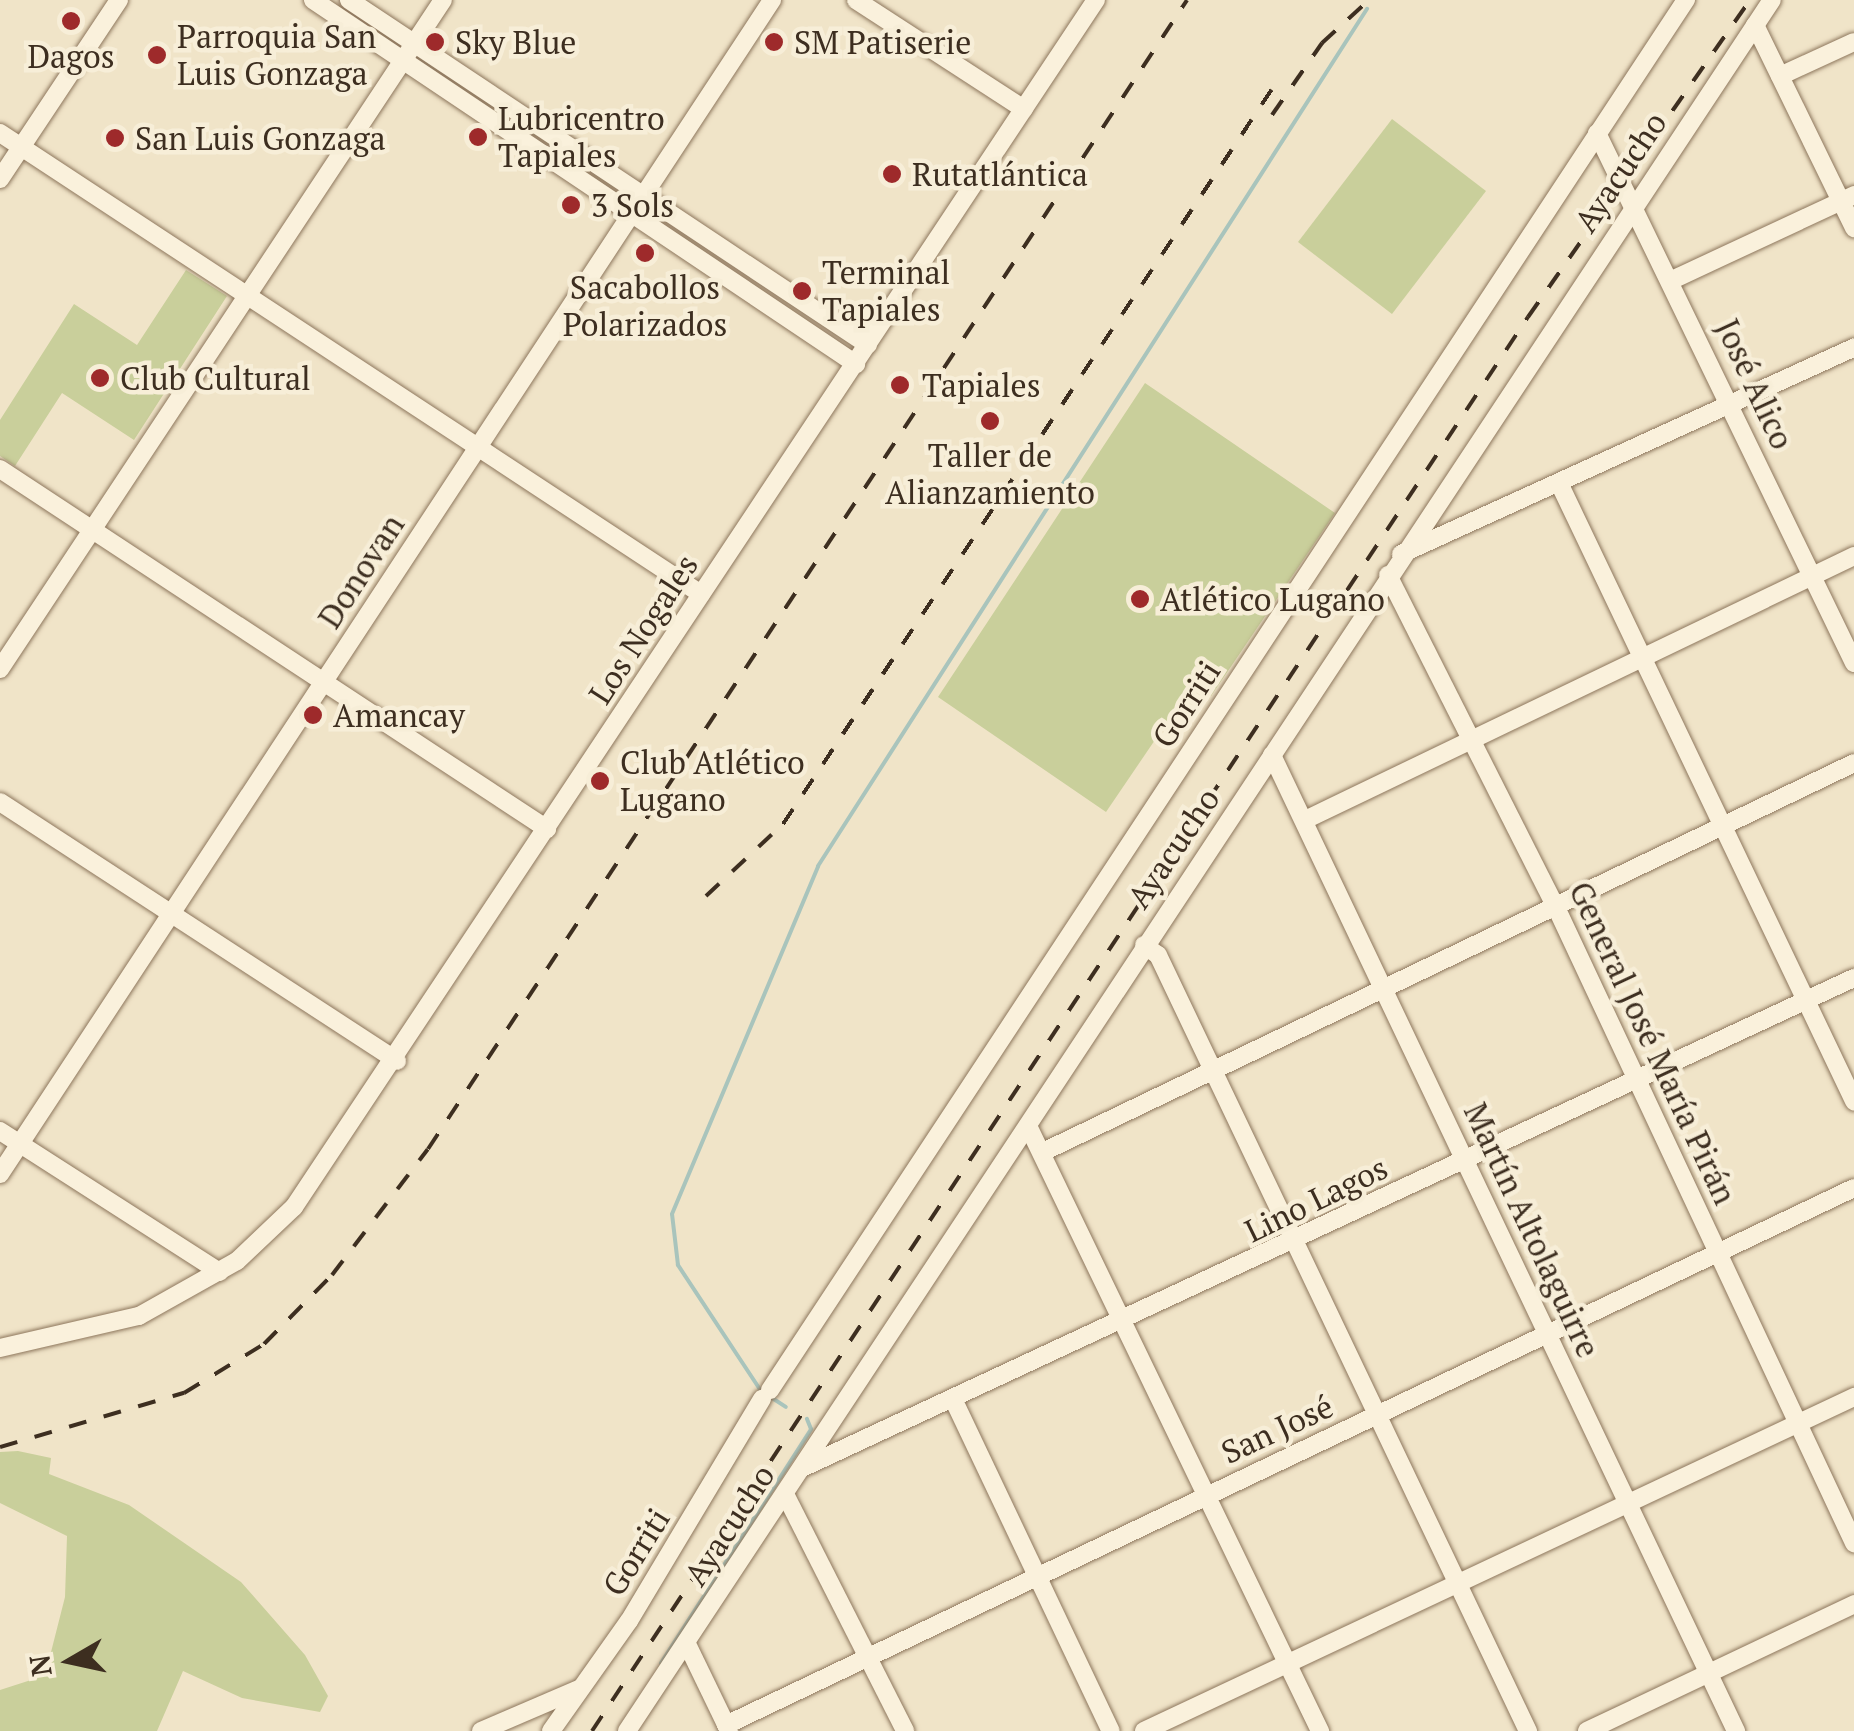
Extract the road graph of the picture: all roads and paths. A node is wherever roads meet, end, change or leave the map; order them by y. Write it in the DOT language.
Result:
graph roads {
  1 [pos="93,0"];
  2 [pos="313,0"];
  3 [pos="349,0"];
  4 [pos="443,0"];
  5 [pos="772,0"];
  6 [pos="856,0"];
  7 [pos="1096,0"];
  8 [pos="1686,0"];
  9 [pos="1772,0"];
  10 [pos="116,6"];
  11 [pos="1755,26"];
  12 [pos="415,42"];
  13 [pos="1854,42"];
  14 [pos="404,60"];
  15 [pos="1780,76"];
  16 [pos="1024,110"];
  17 [pos="0,133"];
  18 [pos="1598,133"];
  19 [pos="21,147"];
  20 [pos="0,179"];
  21 [pos="1847,198"];
  22 [pos="635,204"];
  23 [pos="1634,205"];
  24 [pos="1854,228"];
  25 [pos="1672,280"];
  26 [pos="248,296"];
  27 [pos="868,345"];
  28 [pos="1854,348"];
  29 [pos="856,364"];
  30 [pos="1730,404"];
  31 [pos="476,448"];
  32 [pos="0,468"];
  33 [pos="1560,485"];
  34 [pos="92,531"];
  35 [pos="1402,554"];
  36 [pos="1854,556"];
  37 [pos="1388,575"];
  38 [pos="1812,576"];
  39 [pos="702,594"];
  40 [pos="1642,658"];
  41 [pos="1854,663"];
  42 [pos="0,669"];
  43 [pos="323,684"];
  44 [pos="1474,738"];
  45 [pos="1272,755"];
  46 [pos="1854,763"];
  47 [pos="0,802"];
  48 [pos="1305,820"];
  49 [pos="1722,826"];
  50 [pos="547,829"];
  51 [pos="1555,905"];
  52 [pos="170,916"];
  53 [pos="1144,945"];
  54 [pos="1854,978"];
  55 [pos="1384,986"];
  56 [pos="1808,999"];
  57 [pos="396,1061"];
  58 [pos="1214,1070"];
  59 [pos="1638,1080"];
  60 [pos="1854,1101"];
  61 [pos="1029,1128"];
  62 [pos="0,1131"];
  63 [pos="20,1144"];
  64 [pos="1045,1151"];
  65 [pos="1465,1160"];
  66 [pos="0,1174"];
  67 [pos="1854,1188"];
  68 [pos="1296,1241"];
  69 [pos="1718,1253"];
  70 [pos="220,1272"];
  71 [pos="1127,1322"];
  72 [pos="1548,1335"];
  73 [pos="0,1348"];
  74 [pos="1854,1396"];
  75 [pos="955,1403"];
  76 [pos="1377,1415"];
  77 [pos="1797,1424"];
  78 [pos="802,1468"];
  79 [pos="786,1494"];
  80 [pos="1209,1494"];
  81 [pos="1627,1503"];
  82 [pos="1854,1544"];
  83 [pos="1038,1573"];
  84 [pos="1458,1584"];
  85 [pos="1854,1604"];
  86 [pos="687,1644"];
  87 [pos="870,1652"];
  88 [pos="1288,1664"];
  89 [pos="1709,1672"];
  90 [pos="580,1688"];
  91 [pos="728,1728"];
  92 [pos="480,1731"];
  93 [pos="550,1731"];
  94 [pos="628,1731"];
  95 [pos="906,1731"];
  96 [pos="1111,1731"];
  97 [pos="1144,1731"];
  98 [pos="1320,1731"];
  99 [pos="1528,1731"];
  100 [pos="1587,1731"];
  101 [pos="1736,1731"];
  1 -- 10 [label="street"];
  2 -- 14 [label="street"];
  3 -- 12 [label="street"];
  4 -- 12 [label="street"];
  5 -- 22 [label="street, Donovan"];
  6 -- 16 [label="street"];
  7 -- 16 [label="street, Los Nogales"];
  8 -- 18 [label="street, Gorriti"];
  9 -- 11 [label="street, Ayacucho"];
  10 -- 19 [label="street"];
  11 -- 15 [label="street"];
  11 -- 23 [label="street, Ayacucho"];
  12 -- 14 [label="street"];
  12 -- 22 [label="street"];
  13 -- 15 [label="street"];
  14 -- 22 [label="street"];
  14 -- 26 [label="street"];
  15 -- 21 [label="street"];
  16 -- 27 [label="street, Los Nogales"];
  17 -- 19 [label="street"];
  18 -- 23 [label="street, José Alico"];
  18 -- 90 [label="street, Gorriti"];
  19 -- 20 [label="street"];
  19 -- 26 [label="street"];
  21 -- 24 [label="street"];
  21 -- 25 [label="street"];
  22 -- 27 [label="street"];
  22 -- 29 [label="street"];
  22 -- 31 [label="street, Donovan"];
  23 -- 25 [label="street, José Alico"];
  23 -- 35 [label="street, Ayacucho"];
  25 -- 30 [label="street, José Alico"];
  26 -- 31 [label="street"];
  26 -- 34 [label="street"];
  27 -- 29 [label="street, Los Nogales"];
  28 -- 30 [label="street"];
  29 -- 39 [label="street, Los Nogales"];
  30 -- 33 [label="street"];
  30 -- 38 [label="street, José Alico"];
  31 -- 39 [label="street"];
  31 -- 43 [label="street, Donovan"];
  32 -- 34 [label="street"];
  33 -- 35 [label="street"];
  33 -- 40 [label="street"];
  34 -- 42 [label="street"];
  34 -- 43 [label="street"];
  35 -- 37 [label="street, Ayacucho"];
  36 -- 38 [label="street"];
  37 -- 44 [label="street, General José María Pirán"];
  37 -- 45 [label="street, Ayacucho"];
  38 -- 40 [label="street"];
  38 -- 41 [label="street, José Alico"];
  39 -- 50 [label="street, Los Nogales"];
  40 -- 44 [label="street"];
  40 -- 49 [label="street"];
  43 -- 50 [label="street"];
  43 -- 52 [label="street, Donovan"];
  44 -- 48 [label="street"];
  44 -- 51 [label="street, General José María Pirán"];
  45 -- 48 [label="street, Martín Altolaguirre"];
  45 -- 53 [label="street, Ayacucho"];
  46 -- 49 [label="street"];
  47 -- 52 [label="street"];
  48 -- 55 [label="street, Martín Altolaguirre"];
  49 -- 51 [label="street"];
  49 -- 56 [label="street"];
  50 -- 57 [label="street, Los Nogales"];
  51 -- 55 [label="street"];
  51 -- 59 [label="street, General José María Pirán"];
  52 -- 57 [label="street"];
  52 -- 63 [label="street, Donovan"];
  53 -- 58 [label="street"];
  53 -- 61 [label="street, Ayacucho"];
  54 -- 56 [label="street, Lino Lagos"];
  55 -- 58 [label="street"];
  55 -- 65 [label="street, Martín Altolaguirre"];
  56 -- 59 [label="street, Lino Lagos"];
  56 -- 60 [label="street"];
  57 -- 70 [label="street, Los Nogales"];
  58 -- 64 [label="street"];
  58 -- 68 [label="street"];
  59 -- 65 [label="street, Lino Lagos"];
  59 -- 69 [label="street, General José María Pirán"];
  61 -- 64 [label="street"];
  61 -- 78 [label="street, Ayacucho"];
  62 -- 63 [label="street"];
  63 -- 66 [label="street, Donovan"];
  63 -- 70 [label="street"];
  64 -- 71 [label="street"];
  65 -- 68 [label="street, Lino Lagos"];
  65 -- 72 [label="street, Martín Altolaguirre"];
  67 -- 69 [label="street, San José"];
  68 -- 71 [label="street, Lino Lagos"];
  68 -- 76 [label="street"];
  69 -- 72 [label="street, San José"];
  69 -- 77 [label="street, General José María Pirán"];
  70 -- 73 [label="street, Los Nogales"];
  71 -- 75 [label="street, Lino Lagos"];
  71 -- 80 [label="street"];
  72 -- 76 [label="street, San José"];
  72 -- 81 [label="street, Martín Altolaguirre"];
  74 -- 77 [label="street"];
  75 -- 78 [label="street, Lino Lagos"];
  75 -- 83 [label="street"];
  76 -- 80 [label="street, San José"];
  76 -- 84 [label="street"];
  77 -- 81 [label="street"];
  77 -- 82 [label="street, General José María Pirán"];
  78 -- 79 [label="street, Ayacucho"];
  79 -- 86 [label="street, Ayacucho"];
  79 -- 87 [label="street"];
  80 -- 83 [label="street, San José"];
  80 -- 88 [label="street"];
  81 -- 84 [label="street"];
  81 -- 89 [label="street, Martín Altolaguirre"];
  83 -- 87 [label="street, San José"];
  83 -- 96 [label="street"];
  84 -- 88 [label="street"];
  84 -- 99 [label="street"];
  85 -- 89 [label="street"];
  86 -- 91 [label="street"];
  86 -- 94 [label="street, Ayacucho"];
  87 -- 91 [label="street, San José"];
  87 -- 95 [label="street"];
  88 -- 97 [label="street"];
  88 -- 98 [label="street"];
  89 -- 100 [label="street"];
  89 -- 101 [label="street, Martín Altolaguirre"];
  90 -- 92 [label="street"];
  90 -- 93 [label="street, Gorriti"];
}
